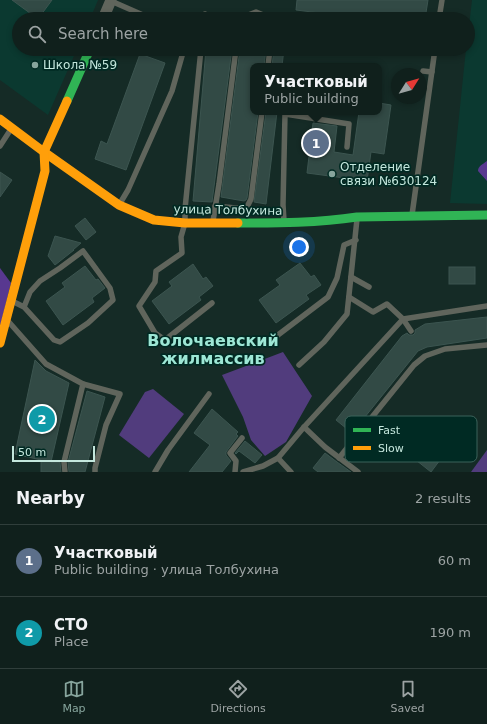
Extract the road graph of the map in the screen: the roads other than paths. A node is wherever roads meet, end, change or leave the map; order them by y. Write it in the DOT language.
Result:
graph roads {
  1 [pos="111,0"];
  2 [pos="442,0"];
  3 [pos="106,12"];
  4 [pos="137,12"];
  5 [pos="440,12"];
  6 [pos="87,56"];
  7 [pos="182,56"];
  8 [pos="200,56"];
  9 [pos="235,56"];
  10 [pos="434,56"];
  11 [pos="427,72"];
  12 [pos="432,72"];
  13 [pos="262,115"];
  14 [pos="285,115"];
  15 [pos="297,115"];
  16 [pos="0,119"];
  17 [pos="12,128"];
  18 [pos="0,146"];
  19 [pos="347,147"];
  20 [pos="44,152"];
  21 [pos="119,205"];
  22 [pos="215,206"];
  23 [pos="487,215"];
  24 [pos="411,216"];
  25 [pos="358,217"];
  26 [pos="185,223"];
  27 [pos="213,223"];
  28 [pos="285,223"];
  29 [pos="356,240"];
  30 [pos="351,277"];
  31 [pos="369,287"];
  32 [pos="349,297"];
  33 [pos="11,300"];
  34 [pos="212,303"];
  35 [pos="487,306"];
  36 [pos="24,307"];
  37 [pos="403,319"];
  38 [pos="6,320"];
  39 [pos="411,331"];
  40 [pos="274,338"];
  41 [pos="0,343"];
  42 [pos="487,345"];
  43 [pos="422,349"];
  44 [pos="425,356"];
  45 [pos="299,365"];
  46 [pos="83,384"];
  47 [pos="208,394"];
  48 [pos="373,416"];
  49 [pos="304,427"];
  50 [pos="242,438"];
  51 [pos="345,451"];
  52 [pos="278,458"];
  53 [pos="339,458"];
  54 [pos="65,472"];
  55 [pos="95,472"];
  56 [pos="155,472"];
  57 [pos="235,472"];
  58 [pos="243,472"];
  59 [pos="291,472"];
  60 [pos="358,472"];
  1 -- 3 [label="street"];
  1 -- 4 [label="lane"];
  2 -- 5 [label="lane"];
  6 -- 20 [label="street"];
  7 -- 21 [label="lane"];
  8 -- 26 [label="lane"];
  9 -- 22 [label="lane"];
  10 -- 12 [label="lane"];
  11 -- 12 [label="lane"];
  12 -- 24 [label="lane"];
  13 -- 22 [label="lane"];
  14 -- 28 [label="lane"];
  15 -- 19 [label="lane"];
  16 -- 17 [label="street, улица Толбухина"];
  17 -- 18 [label="lane"];
  17 -- 20 [label="street, улица Толбухина"];
  20 -- 21 [label="street, улица Толбухина"];
  20 -- 33 [label="street"];
  21 -- 26 [label="street, улица Толбухина"];
  22 -- 27 [label="lane"];
  23 -- 24 [label="street, улица Толбухина"];
  24 -- 25 [label="street, улица Толбухина"];
  25 -- 28 [label="street, улица Толбухина"];
  25 -- 29 [label="lane"];
  26 -- 27 [label="street, улица Толбухина"];
  26 -- 34 [label="lane"];
  27 -- 28 [label="street, улица Толбухина"];
  29 -- 30 [label="lane"];
  29 -- 40 [label="lane"];
  30 -- 31 [label="lane"];
  30 -- 32 [label="lane"];
  32 -- 37 [label="lane"];
  32 -- 45 [label="lane"];
  33 -- 36 [label="lane"];
  33 -- 38 [label="street"];
  35 -- 37 [label="lane"];
  36 -- 36 [label="lane"];
  37 -- 39 [label="lane"];
  37 -- 49 [label="lane"];
  38 -- 41 [label="street"];
  38 -- 46 [label="lane"];
  42 -- 44 [label="lane"];
  43 -- 44 [label="lane"];
  44 -- 48 [label="lane"];
  46 -- 54 [label="lane"];
  46 -- 55 [label="lane"];
  47 -- 56 [label="lane"];
  49 -- 52 [label="lane"];
  49 -- 53 [label="lane"];
  50 -- 57 [label="lane"];
  51 -- 53 [label="lane"];
  52 -- 58 [label="lane"];
  52 -- 59 [label="lane"];
  53 -- 60 [label="lane"];
}
